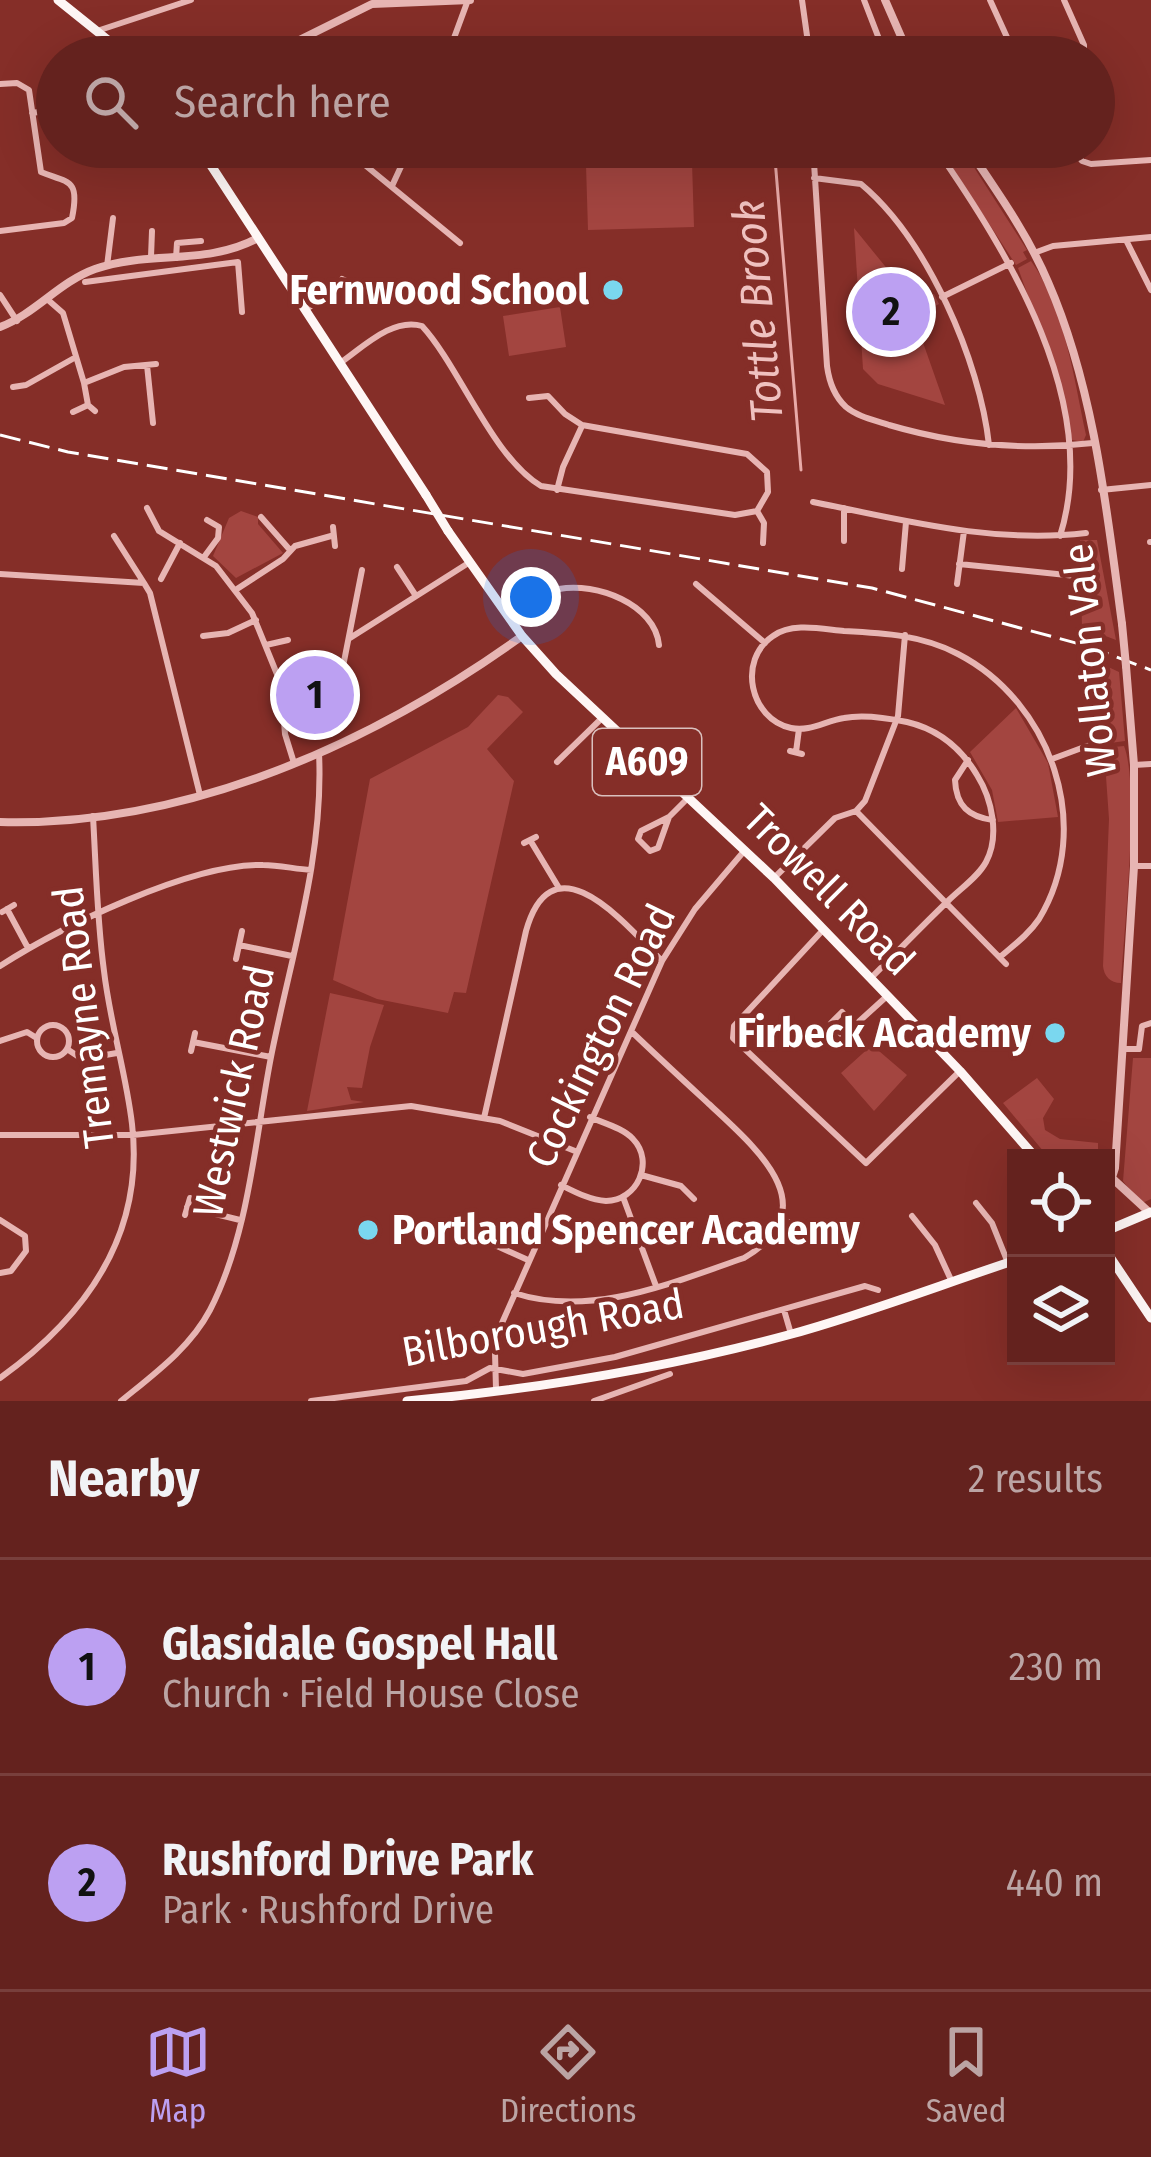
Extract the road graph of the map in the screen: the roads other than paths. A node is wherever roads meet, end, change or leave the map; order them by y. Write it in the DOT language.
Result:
graph roads {
  1 [pos="191,0"];
  2 [pos="469,0"];
  3 [pos="802,0"];
  4 [pos="864,0"];
  5 [pos="886,0"];
  6 [pos="990,0"];
  7 [pos="1064,0"];
  8 [pos="64,2"];
  9 [pos="100,30"];
  10 [pos="106,36"];
  11 [pos="307,36"];
  12 [pos="454,36"];
  13 [pos="806,36"];
  14 [pos="878,36"];
  15 [pos="901,36"];
  16 [pos="1006,36"];
  17 [pos="1080,36"];
  18 [pos="0,84"];
  19 [pos="32,112"];
  20 [pos="36,112"];
  21 [pos="36,139"];
  22 [pos="1151,160"];
  23 [pos="1115,162"];
  24 [pos="40,168"];
  25 [pos="213,168"];
  26 [pos="369,168"];
  27 [pos="400,168"];
  28 [pos="814,168"];
  29 [pos="949,168"];
  30 [pos="980,168"];
  31 [pos="814,178"];
  32 [pos="392,186"];
  33 [pos="112,218"];
  34 [pos="0,231"];
  35 [pos="152,231"];
  36 [pos="1151,237"];
  37 [pos="258,238"];
  38 [pos="1126,238"];
  39 [pos="200,241"];
  40 [pos="460,243"];
  41 [pos="1034,253"];
  42 [pos="151,257"];
  43 [pos="176,259"];
  44 [pos="218,260"];
  45 [pos="1011,263"];
  46 [pos="112,265"];
  47 [pos="117,278"];
  48 [pos="85,282"];
  49 [pos="340,286"];
  50 [pos="1151,290"];
  51 [pos="0,295"];
  52 [pos="942,298"];
  53 [pos="47,299"];
  54 [pos="305,310"];
  55 [pos="244,311"];
  56 [pos="17,321"];
  57 [pos="0,327"];
  58 [pos="76,357"];
  59 [pos="340,363"];
  60 [pos="84,383"];
  61 [pos="13,387"];
  62 [pos="559,388"];
  63 [pos="529,398"];
  64 [pos="553,400"];
  65 [pos="73,412"];
  66 [pos="153,423"];
  67 [pos="582,425"];
  68 [pos="1093,443"];
  69 [pos="989,445"];
  70 [pos="1067,446"];
  71 [pos="1151,485"];
  72 [pos="557,490"];
  73 [pos="1101,490"];
  74 [pos="813,502"];
  75 [pos="147,508"];
  76 [pos="844,508"];
  77 [pos="757,511"];
  78 [pos="260,518"];
  79 [pos="207,520"];
  80 [pos="906,522"];
  81 [pos="964,531"];
  82 [pos="1086,533"];
  83 [pos="114,536"];
  84 [pos="1060,536"];
  85 [pos="844,541"];
  86 [pos="180,543"];
  87 [pos="763,543"];
  88 [pos="335,546"];
  89 [pos="290,550"];
  90 [pos="204,557"];
  91 [pos="470,562"];
  92 [pos="959,564"];
  93 [pos="397,566"];
  94 [pos="902,569"];
  95 [pos="362,570"];
  96 [pos="0,574"];
  97 [pos="1076,576"];
  98 [pos="161,579"];
  99 [pos="144,583"];
  100 [pos="957,584"];
  101 [pos="702,586"];
  102 [pos="237,589"];
  103 [pos="416,596"];
  104 [pos="256,620"];
  105 [pos="511,621"];
  106 [pos="905,635"];
  107 [pos="201,636"];
  108 [pos="522,636"];
  109 [pos="350,638"];
  110 [pos="764,643"];
  111 [pos="266,645"];
  112 [pos="658,645"];
  113 [pos="288,650"];
  114 [pos="336,702"];
  115 [pos="601,719"];
  116 [pos="897,720"];
  117 [pos="799,729"];
  118 [pos="1106,739"];
  119 [pos="796,752"];
  120 [pos="319,754"];
  121 [pos="1052,759"];
  122 [pos="968,760"];
  123 [pos="557,762"];
  124 [pos="294,764"];
  125 [pos="1151,764"];
  126 [pos="1134,765"];
  127 [pos="200,795"];
  128 [pos="688,799"];
  129 [pos="856,811"];
  130 [pos="93,816"];
  131 [pos="669,817"];
  132 [pos="993,820"];
  133 [pos="0,823"];
  134 [pos="530,840"];
  135 [pos="745,850"];
  136 [pos="1134,866"];
  137 [pos="1151,866"];
  138 [pos="312,871"];
  139 [pos="774,878"];
  140 [pos="559,889"];
  141 [pos="946,903"];
  142 [pos="7,908"];
  143 [pos="99,915"];
  144 [pos="824,929"];
  145 [pos="242,931"];
  146 [pos="239,945"];
  147 [pos="28,948"];
  148 [pos="292,956"];
  149 [pos="236,959"];
  150 [pos="662,961"];
  151 [pos="0,967"];
  152 [pos="871,978"];
  153 [pos="888,995"];
  154 [pos="1151,1023"];
  155 [pos="854,1025"];
  156 [pos="632,1033"];
  157 [pos="37,1037"];
  158 [pos="0,1041"];
  159 [pos="193,1042"];
  160 [pos="67,1048"];
  161 [pos="1122,1049"];
  162 [pos="117,1053"];
  163 [pos="271,1057"];
  164 [pos="960,1071"];
  165 [pos="590,1117"];
  166 [pos="484,1118"];
  167 [pos="258,1125"];
  168 [pos="133,1135"];
  169 [pos="0,1136"];
  170 [pos="1028,1149"];
  171 [pos="1115,1149"];
  172 [pos="575,1151"];
  173 [pos="641,1174"];
  174 [pos="1115,1180"];
  175 [pos="560,1185"];
  176 [pos="622,1197"];
  177 [pos="694,1199"];
  178 [pos="976,1203"];
  179 [pos="188,1206"];
  180 [pos="1150,1212"];
  181 [pos="912,1216"];
  182 [pos="0,1220"];
  183 [pos="240,1220"];
  184 [pos="781,1220"];
  185 [pos="1115,1227"];
  186 [pos="833,1234"];
  187 [pos="486,1241"];
  188 [pos="1009,1257"];
  189 [pos="1110,1257"];
  190 [pos="527,1260"];
  191 [pos="1007,1264"];
  192 [pos="0,1273"];
  193 [pos="952,1282"];
  194 [pos="656,1286"];
  195 [pos="878,1290"];
  196 [pos="514,1293"];
  197 [pos="784,1310"];
  198 [pos="1151,1318"];
  199 [pos="791,1334"];
  200 [pos="495,1367"];
  201 [pos="670,1374"];
  202 [pos="614,1376"];
  203 [pos="0,1378"];
  204 [pos="496,1393"];
  205 [pos="621,1393"];
  206 [pos="121,1401"];
  207 [pos="311,1401"];
  208 [pos="407,1401"];
  209 [pos="594,1401"];
  1 -- 9 [label="street"];
  2 -- 11 [label="street"];
  2 -- 12 [label="street"];
  3 -- 13 [label="street"];
  4 -- 14 [label="street"];
  5 -- 15 [label="street"];
  6 -- 16 [label="street"];
  7 -- 17 [label="street"];
  8 -- 9 [label="main road"];
  9 -- 10 [label="main road"];
  18 -- 19 [label="street"];
  19 -- 20 [label="street"];
  19 -- 21 [label="street"];
  22 -- 23 [label="street"];
  24 -- 34 [label="street"];
  25 -- 37 [label="main road, Trowell Road / A609"];
  26 -- 32 [label="street"];
  27 -- 32 [label="street"];
  28 -- 31 [label="street"];
  29 -- 45 [label="street, Wollaton Vale"];
  30 -- 41 [label="street, Wollaton Vale"];
  31 -- 52 [label="street"];
  31 -- 69 [label="street"];
  32 -- 40 [label="street"];
  33 -- 46 [label="street"];
  35 -- 42 [label="street"];
  36 -- 38 [label="street"];
  37 -- 44 [label="street"];
  37 -- 54 [label="main road, Trowell Road / A609"];
  38 -- 41 [label="street"];
  38 -- 50 [label="street"];
  39 -- 43 [label="street"];
  41 -- 68 [label="street, Wollaton Vale"];
  42 -- 43 [label="street"];
  42 -- 46 [label="street"];
  43 -- 44 [label="street"];
  44 -- 47 [label="street"];
  44 -- 55 [label="street"];
  45 -- 52 [label="street"];
  45 -- 70 [label="street, Wollaton Vale"];
  46 -- 47 [label="street"];
  46 -- 53 [label="street"];
  47 -- 48 [label="street"];
  49 -- 54 [label="street"];
  51 -- 56 [label="street"];
  52 -- 69 [label="street"];
  53 -- 56 [label="street"];
  53 -- 58 [label="street"];
  54 -- 59 [label="main road, Trowell Road / A609"];
  56 -- 57 [label="street"];
  58 -- 60 [label="street"];
  58 -- 61 [label="street"];
  59 -- 72 [label="street"];
  59 -- 91 [label="main road, Trowell Road / A609, bridge"];
  60 -- 65 [label="street"];
  60 -- 66 [label="street"];
  62 -- 64 [label="street"];
  63 -- 64 [label="street"];
  64 -- 67 [label="street"];
  67 -- 72 [label="street"];
  67 -- 77 [label="street"];
  68 -- 70 [label="street"];
  68 -- 73 [label="street, Wollaton Vale"];
  69 -- 70 [label="street"];
  70 -- 84 [label="street, Wollaton Vale"];
  71 -- 73 [label="street"];
  72 -- 77 [label="street"];
  73 -- 126 [label="street, Wollaton Vale, bridge"];
  74 -- 76 [label="street"];
  75 -- 86 [label="street"];
  76 -- 80 [label="street"];
  76 -- 85 [label="street"];
  77 -- 87 [label="street"];
  78 -- 89 [label="street"];
  79 -- 90 [label="street"];
  80 -- 81 [label="street"];
  80 -- 94 [label="street"];
  81 -- 84 [label="street"];
  81 -- 92 [label="street"];
  82 -- 84 [label="street"];
  83 -- 99 [label="street"];
  86 -- 90 [label="street"];
  86 -- 98 [label="street"];
  88 -- 89 [label="street"];
  89 -- 102 [label="street"];
  90 -- 102 [label="street"];
  91 -- 103 [label="street"];
  91 -- 105 [label="main road, Trowell Road / A609"];
  92 -- 97 [label="street"];
  92 -- 100 [label="street"];
  93 -- 103 [label="street"];
  95 -- 109 [label="street"];
  96 -- 99 [label="street"];
  99 -- 127 [label="street"];
  101 -- 110 [label="street"];
  102 -- 104 [label="street"];
  103 -- 109 [label="street"];
  104 -- 107 [label="street"];
  104 -- 111 [label="street"];
  105 -- 108 [label="main road, Trowell Road / A609"];
  105 -- 112 [label="street"];
  106 -- 110 [label="street"];
  106 -- 116 [label="street"];
  106 -- 121 [label="street"];
  108 -- 115 [label="main road, Trowell Road / A609"];
  108 -- 120 [label="street"];
  109 -- 114 [label="street"];
  110 -- 117 [label="street"];
  111 -- 113 [label="street"];
  111 -- 124 [label="street"];
  115 -- 123 [label="street"];
  115 -- 128 [label="main road, Trowell Road / A609"];
  116 -- 117 [label="street"];
  116 -- 122 [label="street"];
  116 -- 129 [label="street"];
  117 -- 119 [label="street"];
  118 -- 121 [label="street"];
  120 -- 124 [label="street"];
  120 -- 138 [label="street, Westwick Road"];
  121 -- 141 [label="street"];
  122 -- 132 [label="street"];
  122 -- 132 [label="street"];
  124 -- 127 [label="street"];
  125 -- 126 [label="street"];
  126 -- 136 [label="street, Wollaton Vale"];
  127 -- 130 [label="street"];
  128 -- 131 [label="street"];
  128 -- 135 [label="main road, Trowell Road / A609"];
  129 -- 139 [label="street"];
  129 -- 141 [label="street"];
  130 -- 133 [label="street"];
  130 -- 143 [label="street, Tremayne Road"];
  131 -- 131 [label="street"];
  132 -- 141 [label="street"];
  134 -- 140 [label="street"];
  135 -- 139 [label="main road, Trowell Road / A609"];
  135 -- 150 [label="street, Cockington Road"];
  136 -- 137 [label="street"];
  136 -- 161 [label="street, Wollaton Vale"];
  138 -- 143 [label="street"];
  138 -- 148 [label="street, Westwick Road"];
  139 -- 144 [label="main road, Trowell Road / A609"];
  140 -- 150 [label="street"];
  140 -- 166 [label="street"];
  141 -- 152 [label="street"];
  142 -- 147 [label="street"];
  143 -- 147 [label="street"];
  143 -- 162 [label="street, Tremayne Road"];
  144 -- 152 [label="main road, Trowell Road / A609"];
  144 -- 164 [label="street"];
  145 -- 146 [label="street"];
  146 -- 148 [label="street"];
  146 -- 149 [label="street"];
  147 -- 151 [label="street"];
  148 -- 163 [label="street, Westwick Road"];
  150 -- 156 [label="street, Cockington Road"];
  152 -- 153 [label="main road, Trowell Road / A609"];
  153 -- 155 [label="street"];
  153 -- 164 [label="main road, Trowell Road / A609"];
  154 -- 161 [label="street"];
  156 -- 165 [label="street, Cockington Road"];
  156 -- 184 [label="street"];
  157 -- 158 [label="street"];
  157 -- 160 [label="street"];
  157 -- 160 [label="street"];
  159 -- 163 [label="street"];
  160 -- 162 [label="street"];
  161 -- 171 [label="street, Wollaton Vale"];
  162 -- 168 [label="street, Tremayne Road"];
  163 -- 167 [label="street, Westwick Road"];
  164 -- 170 [label="main road, Trowell Road / A609"];
  165 -- 172 [label="street, Cockington Road"];
  165 -- 173 [label="street"];
  166 -- 167 [label="street"];
  166 -- 172 [label="street"];
  167 -- 168 [label="street"];
  167 -- 183 [label="street, Westwick Road"];
  168 -- 169 [label="street"];
  168 -- 203 [label="street, Tremayne Road"];
  172 -- 175 [label="street, Cockington Road"];
  173 -- 176 [label="street"];
  173 -- 177 [label="street"];
  174 -- 180 [label="street"];
  175 -- 176 [label="street"];
  175 -- 190 [label="street, Cockington Road"];
  176 -- 194 [label="street"];
  178 -- 188 [label="street"];
  179 -- 183 [label="street"];
  180 -- 185 [label="main road"];
  181 -- 193 [label="street"];
  182 -- 192 [label="street"];
  183 -- 206 [label="street, Westwick Road"];
  184 -- 186 [label="street"];
  184 -- 194 [label="street"];
  187 -- 190 [label="street"];
  189 -- 198 [label="main road"];
  190 -- 196 [label="street, Cockington Road"];
  191 -- 193 [label="main road, Bilborough Road"];
  193 -- 199 [label="main road, Bilborough Road"];
  194 -- 196 [label="street"];
  195 -- 197 [label="street, Bilborough Road"];
  196 -- 200 [label="street, Cockington Road"];
  197 -- 199 [label="street"];
  197 -- 200 [label="street, Bilborough Road"];
  199 -- 202 [label="main road, Bilborough Road"];
  200 -- 204 [label="street, Cockington Road"];
  200 -- 207 [label="street, Bilborough Road"];
  201 -- 205 [label="street, Bilborough Road"];
  202 -- 204 [label="main road, Bilborough Road"];
  202 -- 205 [label="street, Bilborough Road"];
  204 -- 208 [label="main road, Bilborough Road"];
  205 -- 209 [label="street, Bilborough Road"];
}
